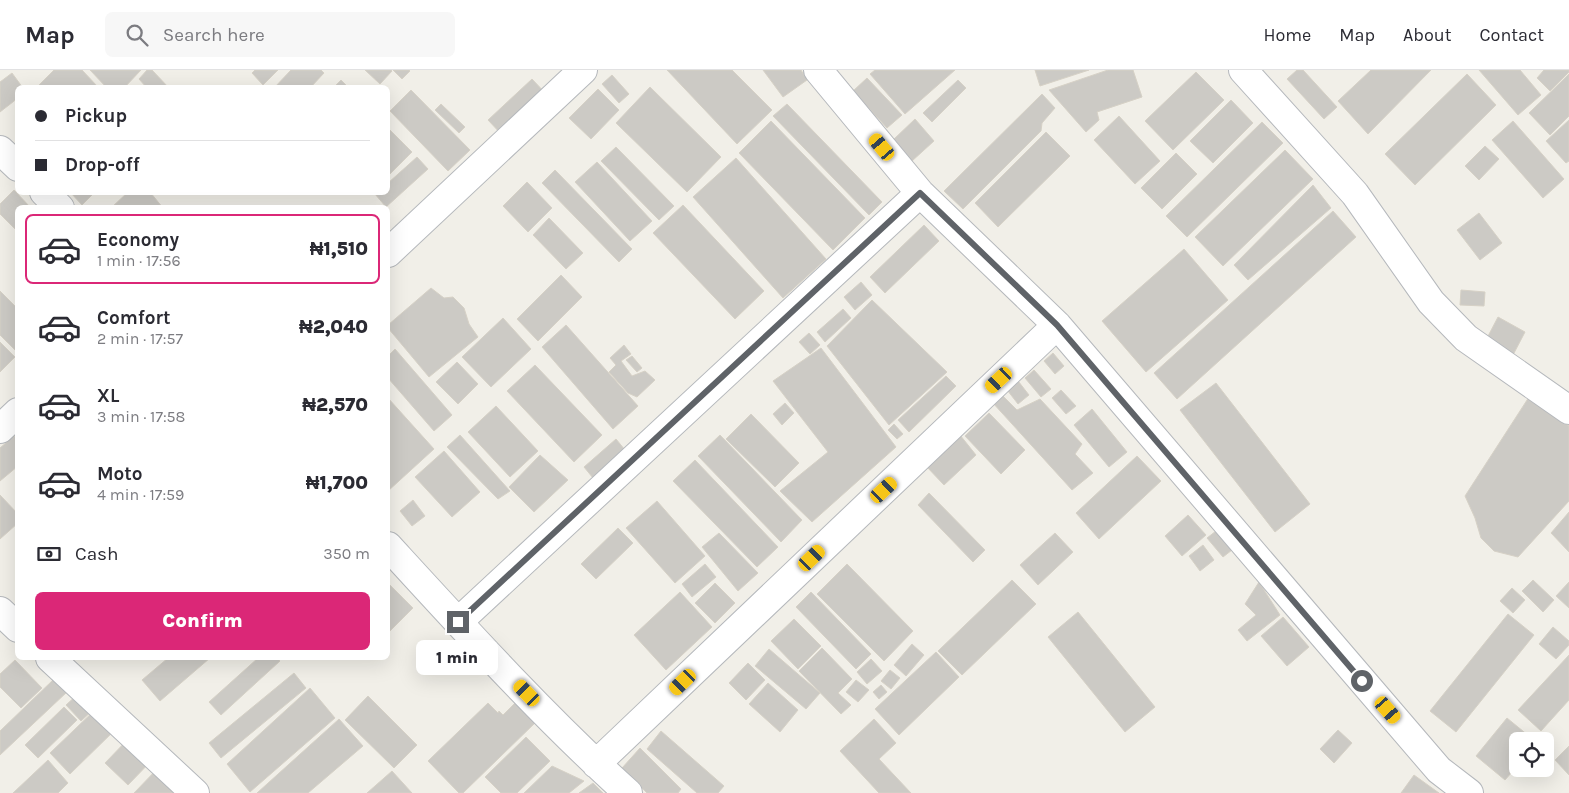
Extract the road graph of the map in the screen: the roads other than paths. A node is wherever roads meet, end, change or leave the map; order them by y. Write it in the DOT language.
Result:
graph roads {
  1 [pos="583,70"];
  2 [pos="818,70"];
  3 [pos="1243,70"];
  4 [pos="0,150"];
  5 [pos="15,164"];
  6 [pos="920,193"];
  7 [pos="47,195"];
  8 [pos="57,205"];
  9 [pos="390,252"];
  10 [pos="1057,325"];
  11 [pos="1569,410"];
  12 [pos="15,415"];
  13 [pos="0,429"];
  14 [pos="390,548"];
  15 [pos="0,612"];
  16 [pos="458,622"];
  17 [pos="15,625"];
  18 [pos="52,660"];
  19 [pos="596,764"];
  20 [pos="195,793"];
  21 [pos="628,793"];
  22 [pos="1469,793"];
  1 -- 9 [label="street"];
  2 -- 6 [label="street"];
  3 -- 11 [label="street"];
  4 -- 5 [label="street"];
  6 -- 10 [label="street"];
  6 -- 16 [label="street"];
  7 -- 8 [label="street"];
  10 -- 19 [label="street"];
  10 -- 22 [label="street"];
  12 -- 13 [label="street"];
  14 -- 16 [label="street"];
  15 -- 17 [label="street"];
  16 -- 19 [label="street"];
  18 -- 20 [label="street"];
  19 -- 21 [label="street"];
}
